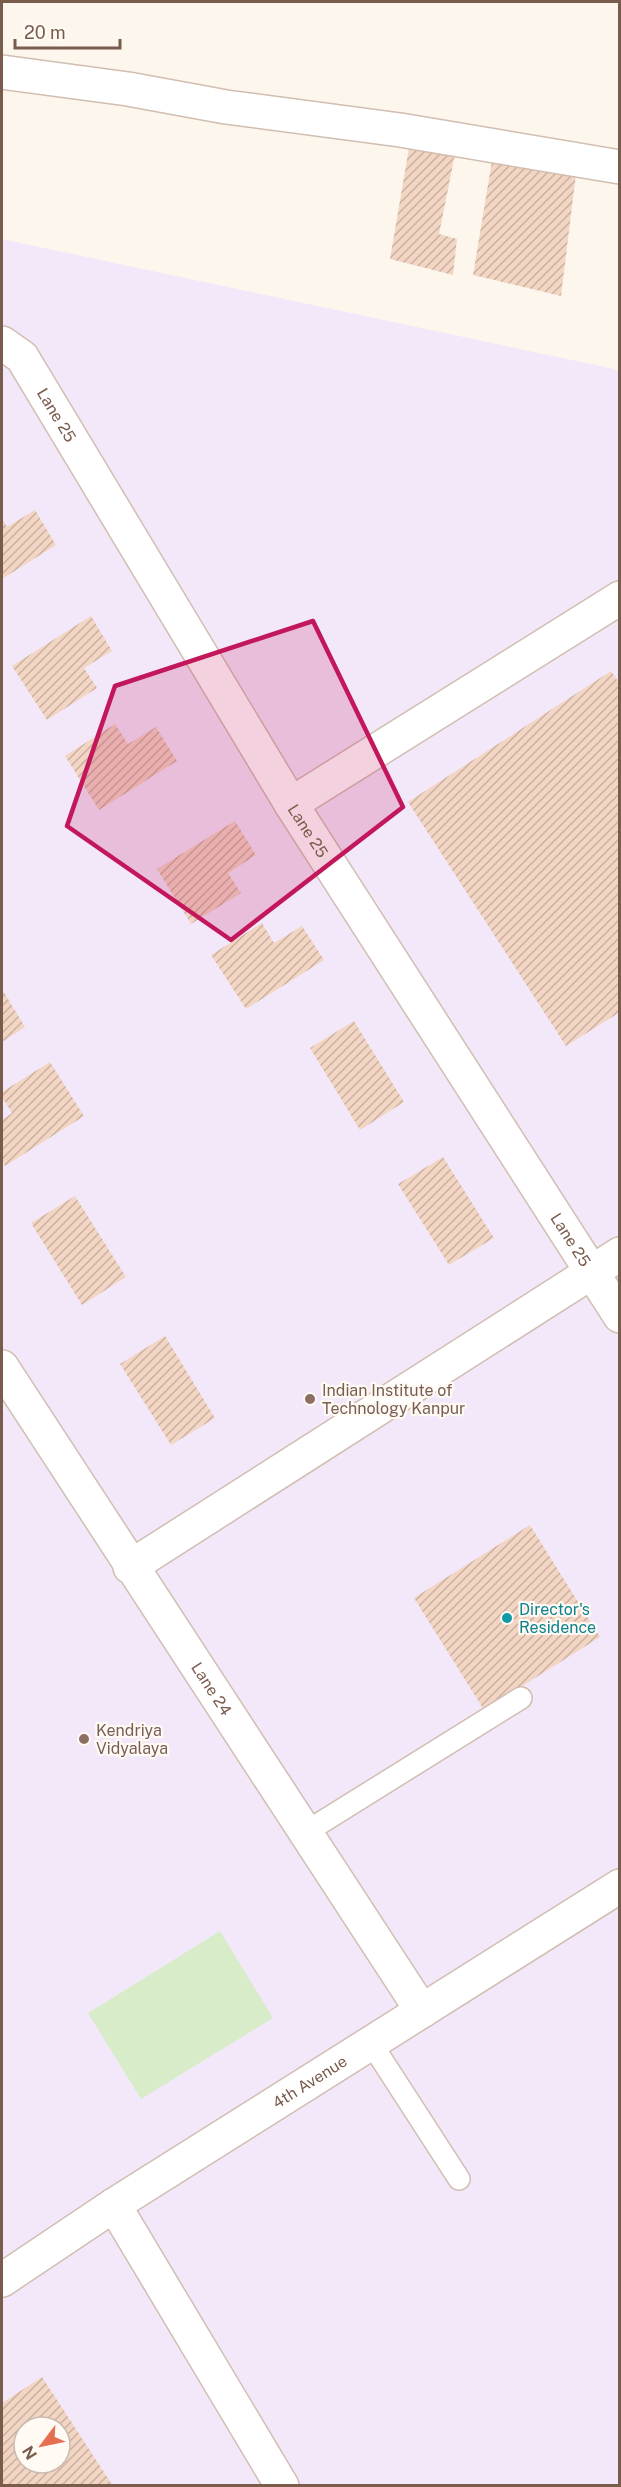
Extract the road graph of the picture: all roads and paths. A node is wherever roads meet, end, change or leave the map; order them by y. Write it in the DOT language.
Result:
graph roads {
  1 [pos="2,72"];
  2 [pos="620,167"];
  3 [pos="2,343"];
  4 [pos="620,598"];
  5 [pos="291,804"];
  6 [pos="620,1254"];
  7 [pos="591,1272"];
  8 [pos="620,1316"];
  9 [pos="2,1367"];
  10 [pos="130,1567"];
  11 [pos="520,1698"];
  12 [pos="306,1832"];
  13 [pos="620,1886"];
  14 [pos="422,2011"];
  15 [pos="371,2043"];
  16 [pos="459,2179"];
  17 [pos="114,2205"];
  18 [pos="2,2280"];
  19 [pos="282,2486"];
  1 -- 2 [label="street"];
  3 -- 5 [label="street, Lane 25"];
  4 -- 5 [label="street"];
  5 -- 7 [label="street, Lane 25"];
  6 -- 7 [label="street"];
  7 -- 8 [label="street, Lane 25"];
  7 -- 10 [label="street"];
  9 -- 10 [label="street, Lane 24"];
  10 -- 12 [label="street, Lane 24"];
  11 -- 12 [label="lane"];
  12 -- 14 [label="street, Lane 24"];
  13 -- 14 [label="street, 4th Avenue"];
  14 -- 15 [label="street, 4th Avenue"];
  15 -- 16 [label="lane"];
  15 -- 17 [label="street, 4th Avenue"];
  17 -- 18 [label="street, 4th Avenue"];
  17 -- 19 [label="street"];
}
